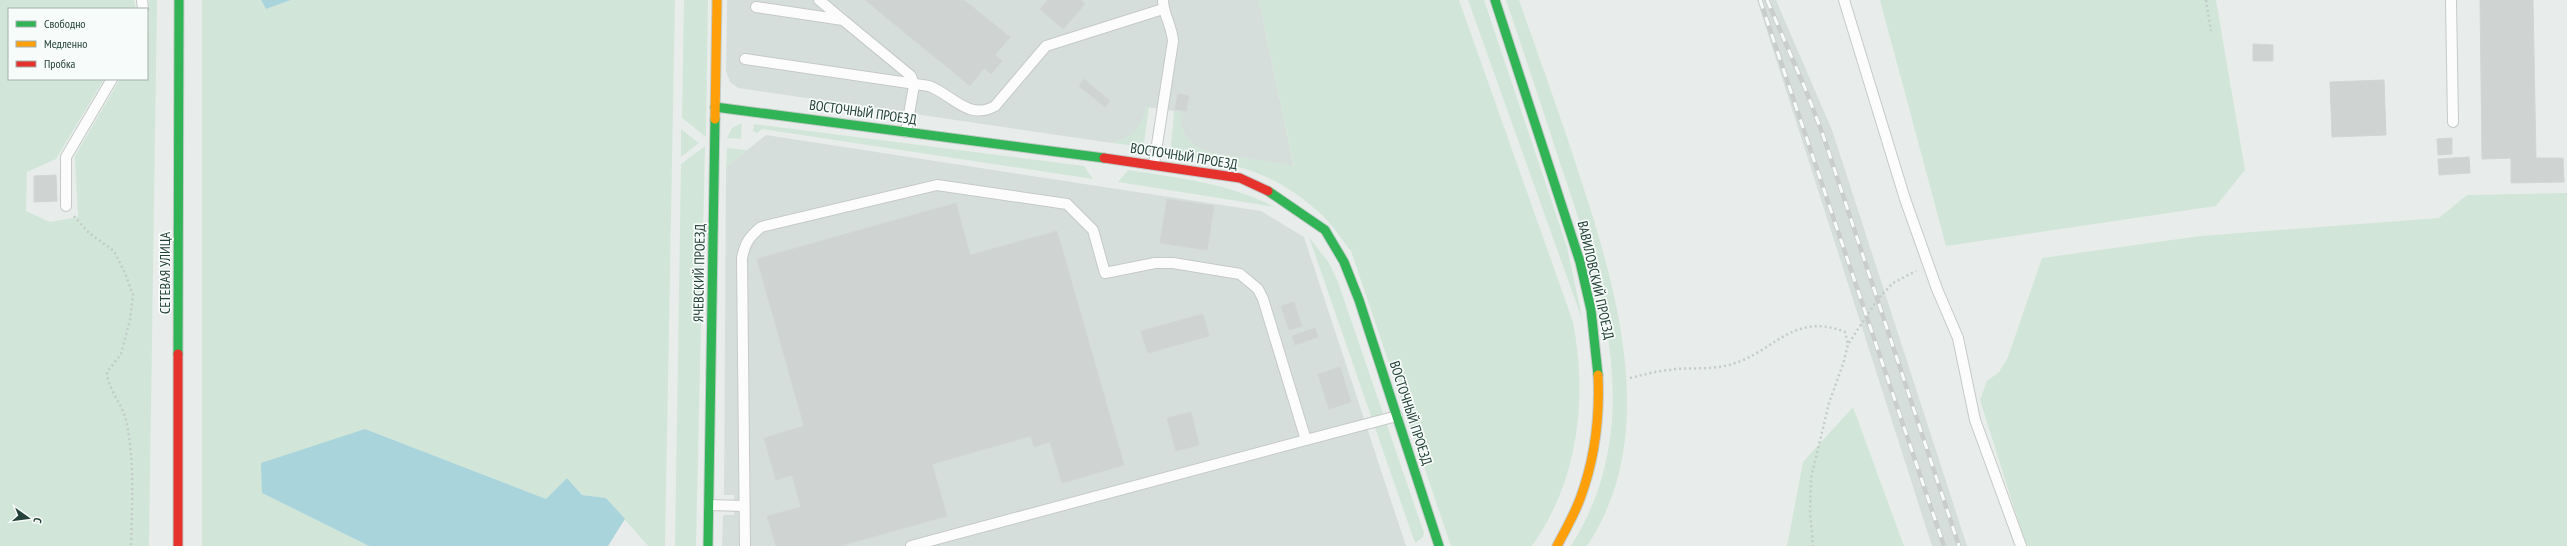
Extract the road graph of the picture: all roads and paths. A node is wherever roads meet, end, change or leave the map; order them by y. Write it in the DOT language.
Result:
graph roads {
  1 [pos="179,0"];
  2 [pos="717,0"];
  3 [pos="819,0"];
  4 [pos="1495,0"];
  5 [pos="1844,0"];
  6 [pos="2206,0"];
  7 [pos="2451,0"];
  8 [pos="1163,5"];
  9 [pos="756,7"];
  10 [pos="843,20"];
  11 [pos="2211,31"];
  12 [pos="745,59"];
  13 [pos="111,80"];
  14 [pos="914,85"];
  15 [pos="715,107"];
  16 [pos="2453,122"];
  17 [pos="906,132"];
  18 [pos="1154,164"];
  19 [pos="66,206"];
  20 [pos="1930,264"];
  21 [pos="1848,344"];
  22 [pos="1630,378"];
  23 [pos="1397,416"];
  24 [pos="1306,440"];
  25 [pos="709,505"];
  26 [pos="744,506"];
  27 [pos="131,546"];
  28 [pos="178,546"];
  29 [pos="708,546"];
  30 [pos="745,546"];
  31 [pos="911,546"];
  32 [pos="1439,546"];
  33 [pos="1557,546"];
  34 [pos="1813,546"];
  35 [pos="2021,546"];
  1 -- 28 [label="street, СЕТЕВАЯ УЛИЦА"];
  2 -- 15 [label="street, ЯЧЕВСКИЙ ПРОЕЗД"];
  3 -- 10 [label="lane"];
  4 -- 33 [label="street, ВАВИЛОВСКИЙ ПРОЕЗД"];
  5 -- 20 [label="lane"];
  6 -- 11 [label="path"];
  7 -- 16 [label="lane"];
  8 -- 14 [label="lane"];
  8 -- 18 [label="lane"];
  9 -- 10 [label="lane"];
  10 -- 14 [label="lane"];
  12 -- 14 [label="lane"];
  13 -- 19 [label="lane"];
  14 -- 17 [label="lane"];
  15 -- 17 [label="street, ВОСТОЧНЫЙ ПРОЕЗД"];
  15 -- 25 [label="street, ЯЧЕВСКИЙ ПРОЕЗД"];
  17 -- 18 [label="street, ВОСТОЧНЫЙ ПРОЕЗД"];
  18 -- 23 [label="street, ВОСТОЧНЫЙ ПРОЕЗД"];
  19 -- 27 [label="path"];
  20 -- 21 [label="path"];
  20 -- 35 [label="lane"];
  21 -- 22 [label="path"];
  21 -- 34 [label="path"];
  23 -- 24 [label="lane"];
  23 -- 32 [label="street, ВОСТОЧНЫЙ ПРОЕЗД"];
  24 -- 26 [label="lane"];
  24 -- 31 [label="lane"];
  25 -- 26 [label="lane"];
  25 -- 29 [label="street, ЯЧЕВСКИЙ ПРОЕЗД"];
  26 -- 30 [label="lane"];
}
